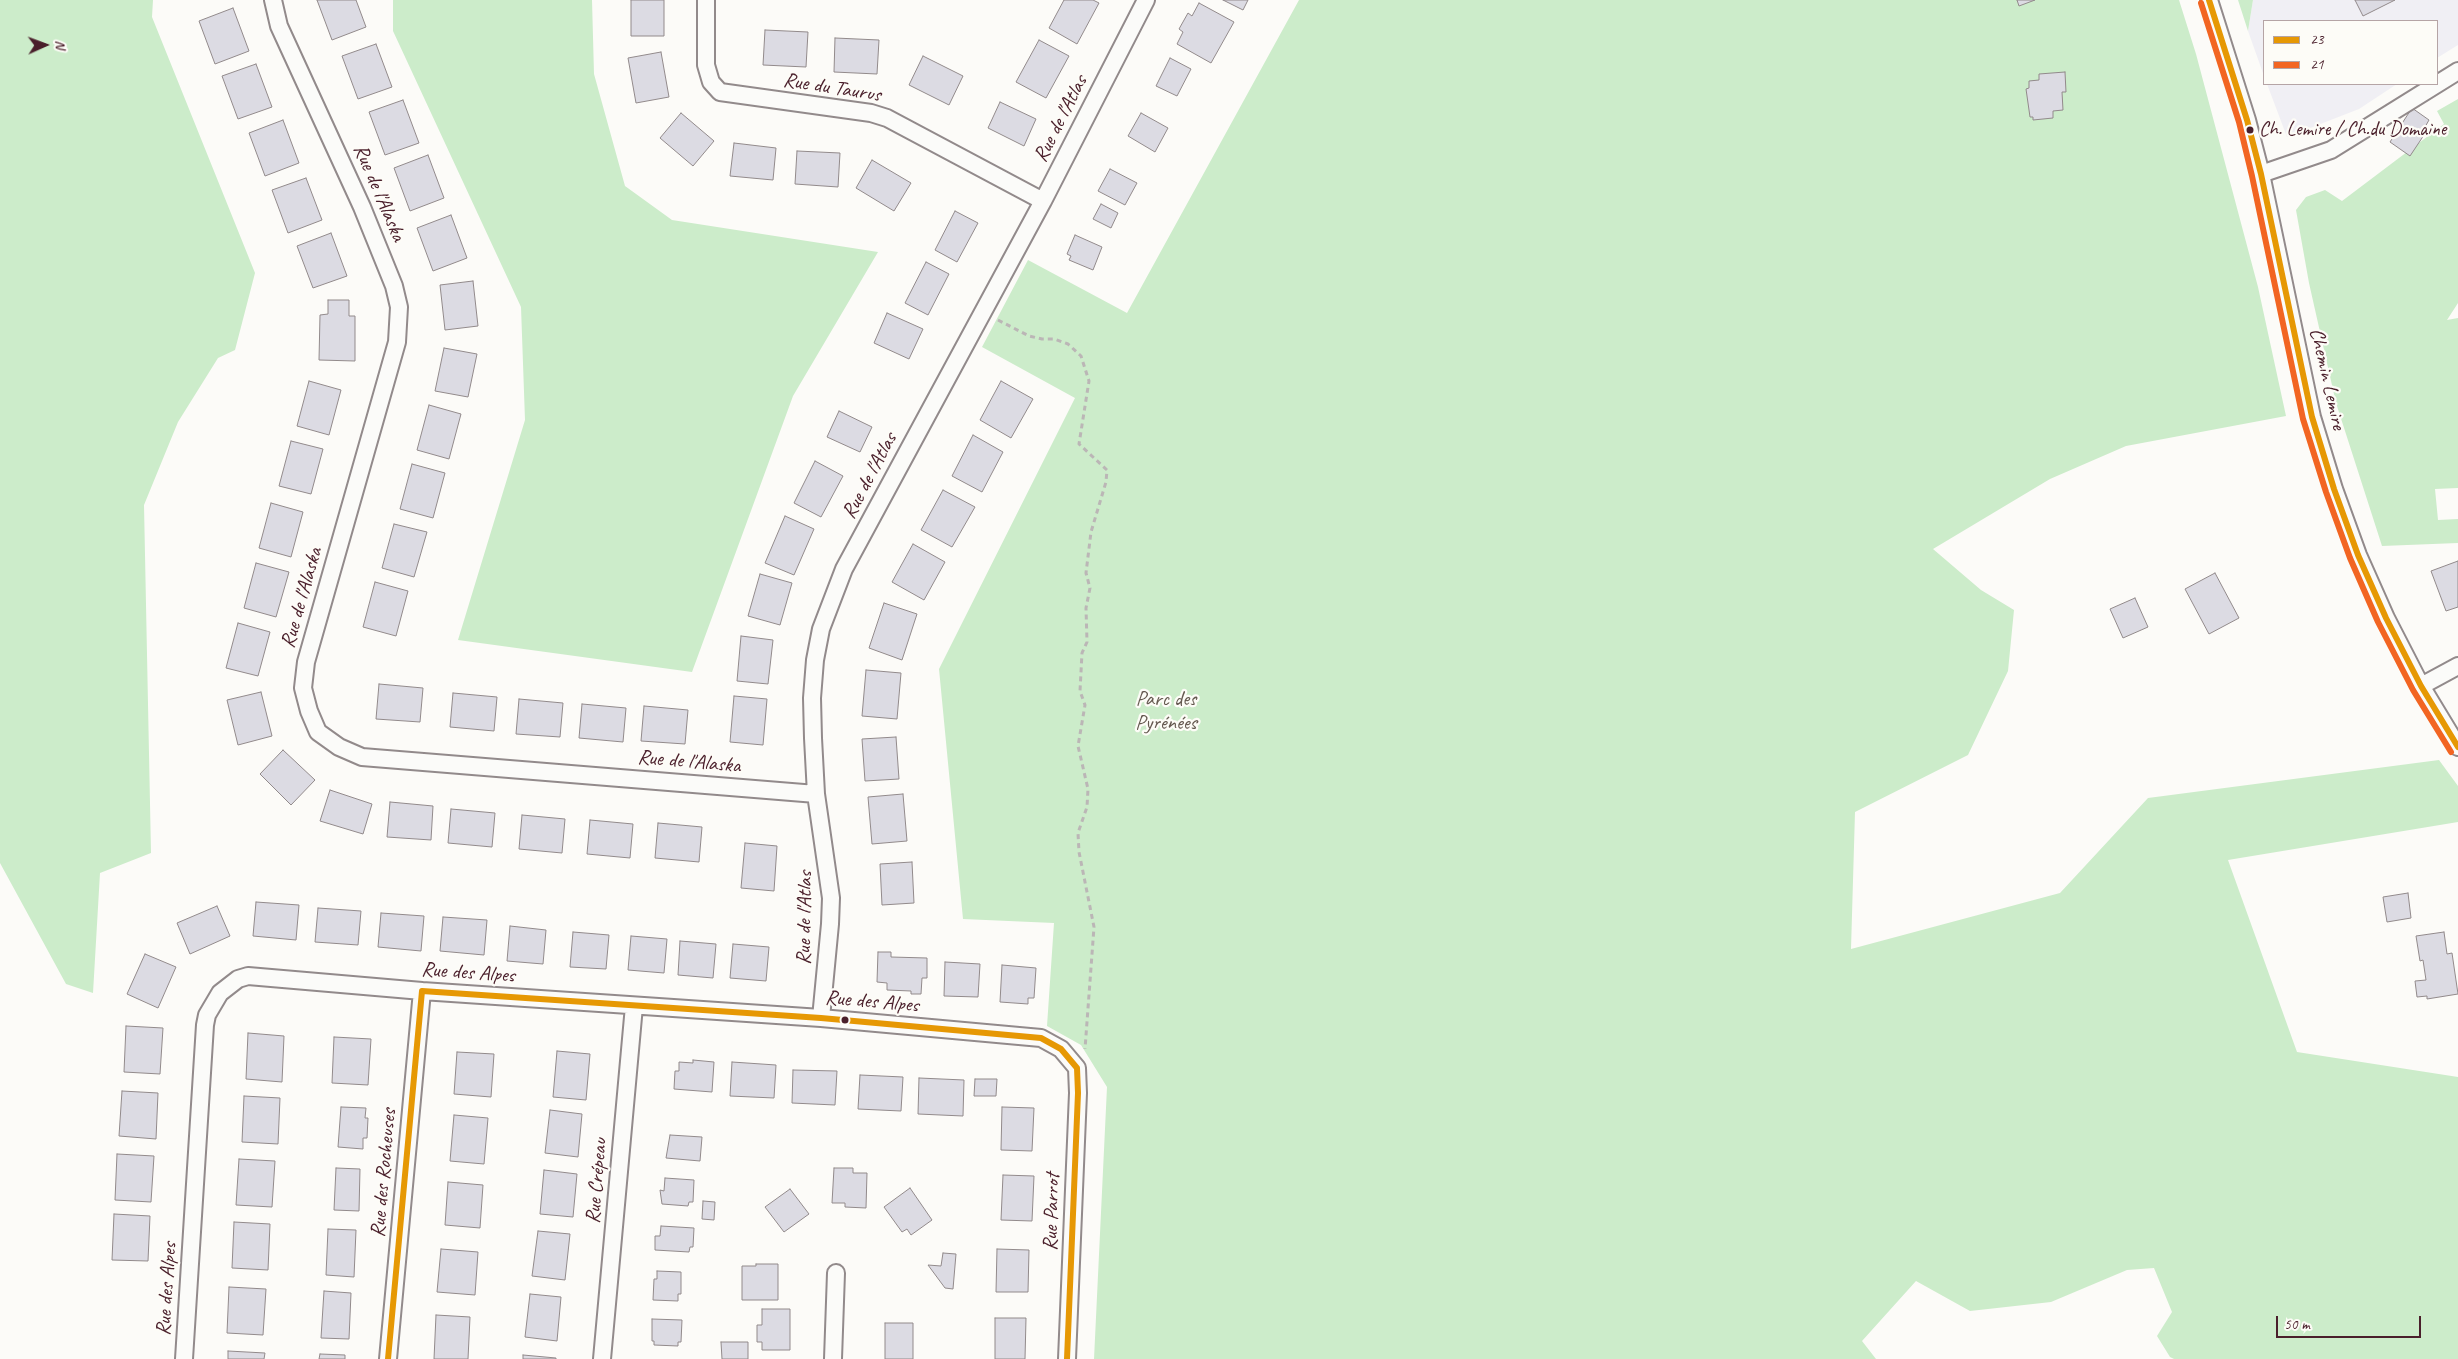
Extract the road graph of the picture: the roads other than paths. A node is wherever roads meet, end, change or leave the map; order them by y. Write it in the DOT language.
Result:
graph roads {
  1 [pos="273,0"];
  2 [pos="706,0"];
  3 [pos="1146,0"];
  4 [pos="2209,0"];
  5 [pos="2458,71"];
  6 [pos="2438,83"];
  7 [pos="2435,85"];
  8 [pos="2261,174"];
  9 [pos="1044,201"];
  10 [pos="2458,666"];
  11 [pos="2421,686"];
  12 [pos="2458,747"];
  13 [pos="816,794"];
  14 [pos="422,991"];
  15 [pos="634,1006"];
  16 [pos="821,1018"];
  17 [pos="1077,1068"];
  18 [pos="836,1273"];
  19 [pos="184,1359"];
  20 [pos="388,1359"];
  21 [pos="602,1359"];
  22 [pos="833,1359"];
  23 [pos="1067,1359"];
  1 -- 13 [label="street, Rue de l'Alaska"];
  2 -- 9 [label="street, Rue du Taurus"];
  3 -- 9 [label="street, Rue de l'Atlas"];
  4 -- 8 [label="street, Chemin Lemire"];
  5 -- 6 [label="street"];
  7 -- 8 [label="street"];
  8 -- 11 [label="street, Chemin Lemire"];
  9 -- 13 [label="street, Rue de l'Atlas"];
  10 -- 11 [label="street"];
  11 -- 12 [label="street, Chemin Lemire"];
  13 -- 16 [label="street, Rue de l'Atlas"];
  14 -- 15 [label="street, Rue des Alpes"];
  14 -- 19 [label="street, Rue des Alpes"];
  14 -- 20 [label="street, Rue des Rocheuses"];
  15 -- 16 [label="street, Rue des Alpes"];
  15 -- 21 [label="street, Rue Crépeau"];
  16 -- 17 [label="street, Rue des Alpes"];
  17 -- 23 [label="street, Rue Parrot"];
  18 -- 22 [label="street"];
}
